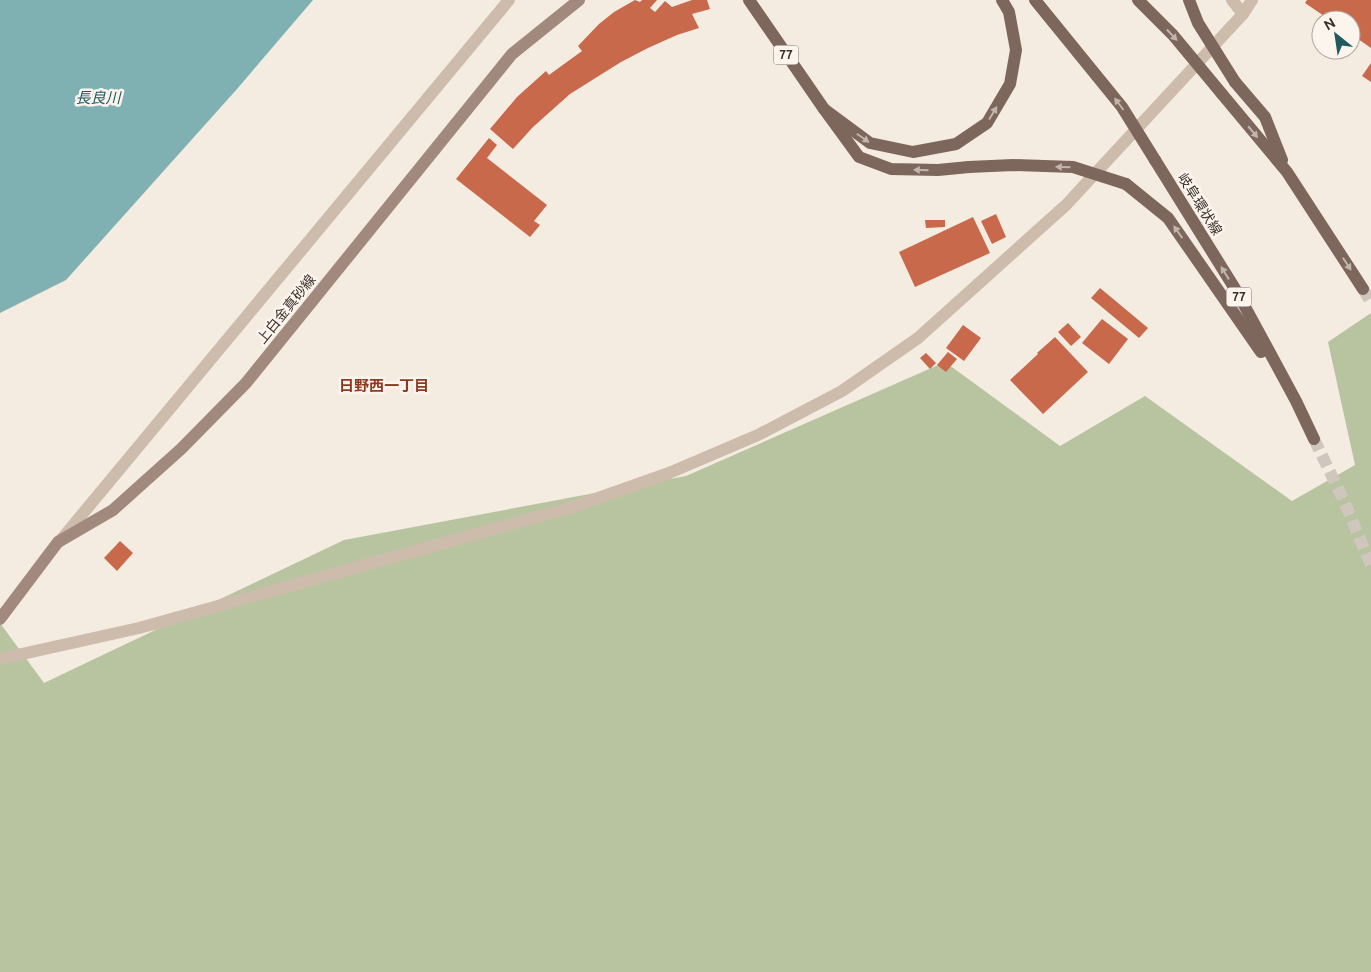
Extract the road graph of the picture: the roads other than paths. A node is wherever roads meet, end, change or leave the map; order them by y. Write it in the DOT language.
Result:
graph roads {
  1 [pos="510,0"];
  2 [pos="579,0"];
  3 [pos="749,0"];
  4 [pos="1002,0"];
  5 [pos="1035,0"];
  6 [pos="1138,0"];
  7 [pos="1189,0"];
  8 [pos="1232,0"];
  9 [pos="1252,0"];
  10 [pos="1242,14"];
  11 [pos="824,109"];
  12 [pos="1287,172"];
  13 [pos="1363,289"];
  14 [pos="1296,401"];
  15 [pos="1314,439"];
  16 [pos="58,542"];
  17 [pos="0,619"];
  18 [pos="0,659"];
  1 -- 16 [label="street"];
  2 -- 16 [label="main road, 上白金真砂線"];
  3 -- 11 [label="main road, 77"];
  11 -- 4 [label="main road, 77, one-way"];
  14 -- 5 [label="main road, 岐阜環状線 / 77, one-way, bridge"];
  6 -- 12 [label="main road, one-way, bridge"];
  7 -- 12 [label="main road, bridge"];
  8 -- 10 [label="street"];
  9 -- 10 [label="street"];
  10 -- 18 [label="street"];
  14 -- 11 [label="main road, 77, one-way, bridge"];
  12 -- 13 [label="main road, one-way"];
  14 -- 15 [label="main road, 岐阜環状線 / 77"];
  16 -- 17 [label="main road, 上白金真砂線"];
}
